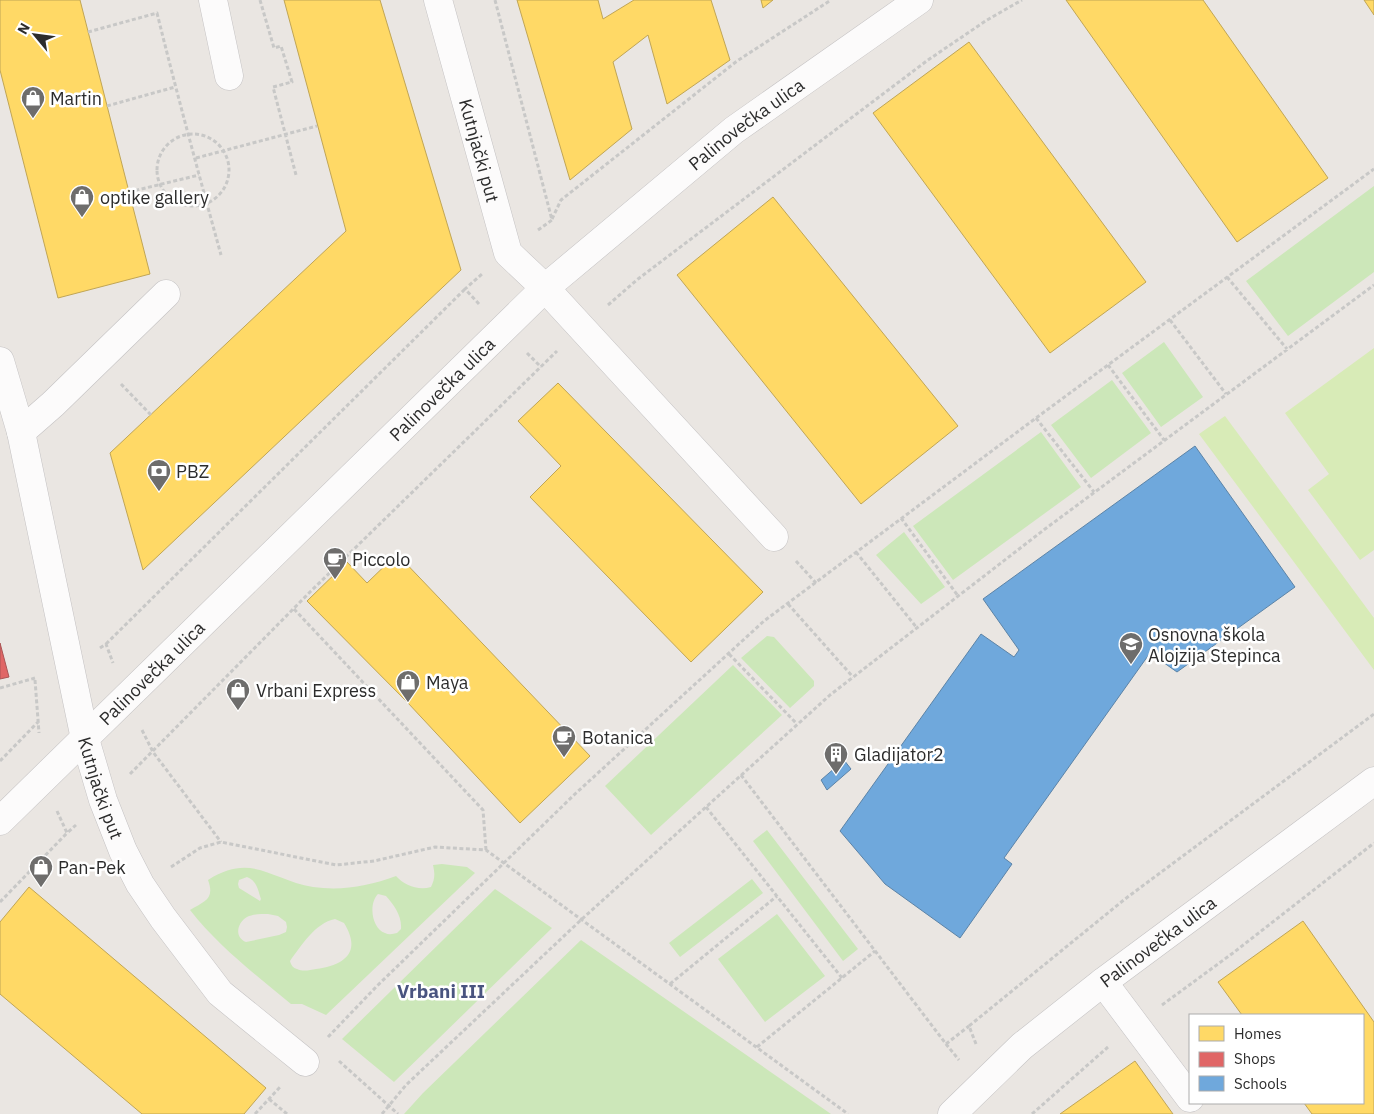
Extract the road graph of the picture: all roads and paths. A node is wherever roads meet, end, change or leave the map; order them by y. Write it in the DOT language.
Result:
graph roads {
  1 [pos="213,0"];
  2 [pos="260,0"];
  3 [pos="438,0"];
  4 [pos="495,0"];
  5 [pos="831,0"];
  6 [pos="919,0"];
  7 [pos="88,32"];
  8 [pos="229,76"];
  9 [pos="175,87"];
  10 [pos="107,106"];
  11 [pos="317,126"];
  12 [pos="189,134"];
  13 [pos="285,135"];
  14 [pos="223,151"];
  15 [pos="196,158"];
  16 [pos="1374,170"];
  17 [pos="199,174"];
  18 [pos="296,175"];
  19 [pos="160,184"];
  20 [pos="129,192"];
  21 [pos="207,202"];
  22 [pos="552,220"];
  23 [pos="508,253"];
  24 [pos="221,255"];
  25 [pos="1227,277"];
  26 [pos="1374,285"];
  27 [pos="545,288"];
  28 [pos="465,289"];
  29 [pos="166,294"];
  30 [pos="1170,320"];
  31 [pos="1287,349"];
  32 [pos="98,360"];
  33 [pos="0,361"];
  34 [pos="1108,365"];
  35 [pos="1226,394"];
  36 [pos="150,415"];
  37 [pos="1036,418"];
  38 [pos="21,432"];
  39 [pos="1164,440"];
  40 [pos="1094,492"];
  41 [pos="901,518"];
  42 [pos="774,537"];
  43 [pos="856,552"];
  44 [pos="958,596"];
  45 [pos="788,604"];
  46 [pos="294,608"];
  47 [pos="917,628"];
  48 [pos="106,644"];
  49 [pos="728,654"];
  50 [pos="853,677"];
  51 [pos="35,678"];
  52 [pos="0,688"];
  53 [pos="1374,714"];
  54 [pos="38,722"];
  55 [pos="798,724"];
  56 [pos="85,739"];
  57 [pos="152,752"];
  58 [pos="0,761"];
  59 [pos="741,775"];
  60 [pos="1374,781"];
  61 [pos="706,807"];
  62 [pos="0,821"];
  63 [pos="68,833"];
  64 [pos="221,842"];
  65 [pos="1374,843"];
  66 [pos="486,850"];
  67 [pos="504,863"];
  68 [pos="167,870"];
  69 [pos="777,896"];
  70 [pos="0,902"];
  71 [pos="582,919"];
  72 [pos="875,950"];
  73 [pos="842,978"];
  74 [pos="1102,982"];
  75 [pos="670,984"];
  76 [pos="1134,1024"];
  77 [pos="969,1026"];
  78 [pos="946,1044"];
  79 [pos="978,1047"];
  80 [pos="757,1048"];
  81 [pos="313,1053"];
  82 [pos="961,1062"];
  83 [pos="1189,1097"];
  84 [pos="269,1099"];
  85 [pos="1195,1104"];
  86 [pos="388,1106"];
  87 [pos="255,1114"];
  88 [pos="287,1114"];
  89 [pos="382,1114"];
  90 [pos="398,1114"];
  91 [pos="848,1114"];
  92 [pos="952,1114"];
  93 [pos="1032,1114"];
  94 [pos="1203,1114"];
  1 -- 8 [label="street"];
  2 -- 13 [label="path"];
  3 -- 23 [label="street, Kutnjački put"];
  4 -- 22 [label="path"];
  5 -- 22 [label="path"];
  6 -- 27 [label="street, Palinovečka ulica"];
  7 -- 9 [label="path"];
  9 -- 10 [label="path"];
  9 -- 12 [label="path"];
  11 -- 13 [label="path"];
  12 -- 14 [label="path"];
  12 -- 15 [label="path"];
  12 -- 19 [label="path"];
  13 -- 14 [label="path"];
  13 -- 18 [label="path"];
  14 -- 15 [label="path"];
  14 -- 21 [label="path"];
  15 -- 17 [label="path"];
  16 -- 25 [label="path"];
  17 -- 19 [label="path"];
  17 -- 21 [label="path"];
  19 -- 20 [label="path"];
  19 -- 21 [label="path"];
  21 -- 24 [label="path"];
  22 -- 23 [label="path"];
  23 -- 27 [label="street"];
  25 -- 30 [label="path"];
  25 -- 31 [label="path"];
  26 -- 31 [label="path"];
  27 -- 42 [label="street"];
  27 -- 56 [label="street, Palinovečka ulica"];
  28 -- 48 [label="path"];
  29 -- 32 [label="street"];
  30 -- 34 [label="path"];
  30 -- 35 [label="path"];
  31 -- 35 [label="path"];
  32 -- 36 [label="path"];
  32 -- 38 [label="street"];
  33 -- 38 [label="street, Kutnjački put"];
  34 -- 37 [label="path"];
  34 -- 39 [label="path"];
  35 -- 39 [label="path"];
  37 -- 40 [label="path"];
  37 -- 41 [label="path"];
  38 -- 56 [label="street, Kutnjački put"];
  39 -- 40 [label="path"];
  40 -- 44 [label="path"];
  41 -- 43 [label="path"];
  41 -- 44 [label="path"];
  43 -- 45 [label="path"];
  43 -- 47 [label="path"];
  44 -- 47 [label="path"];
  45 -- 49 [label="path"];
  45 -- 50 [label="path"];
  46 -- 66 [label="path"];
  47 -- 50 [label="path"];
  49 -- 55 [label="path"];
  49 -- 67 [label="path"];
  50 -- 55 [label="path"];
  51 -- 52 [label="path"];
  53 -- 77 [label="path"];
  54 -- 58 [label="path"];
  55 -- 59 [label="path"];
  56 -- 62 [label="street, Palinovečka ulica"];
  56 -- 81 [label="street, Kutnjački put"];
  57 -- 64 [label="path"];
  59 -- 61 [label="path"];
  59 -- 72 [label="path"];
  60 -- 74 [label="street, Palinovečka ulica"];
  61 -- 69 [label="path"];
  61 -- 71 [label="path"];
  63 -- 70 [label="path"];
  64 -- 66 [label="path"];
  64 -- 68 [label="path"];
  65 -- 76 [label="path"];
  66 -- 67 [label="path"];
  67 -- 71 [label="path"];
  67 -- 81 [label="path"];
  69 -- 73 [label="path"];
  69 -- 75 [label="path"];
  71 -- 75 [label="path"];
  71 -- 86 [label="path"];
  72 -- 73 [label="path"];
  72 -- 78 [label="path"];
  73 -- 80 [label="path"];
  74 -- 76 [label="street"];
  74 -- 92 [label="street, Palinovečka ulica"];
  75 -- 80 [label="path"];
  76 -- 83 [label="street"];
  76 -- 93 [label="path"];
  77 -- 78 [label="path"];
  77 -- 79 [label="path"];
  78 -- 82 [label="path"];
  80 -- 91 [label="path"];
  81 -- 84 [label="path"];
  81 -- 86 [label="path"];
  84 -- 87 [label="path"];
  84 -- 88 [label="path"];
  85 -- 94 [label="street"];
  86 -- 89 [label="path"];
  86 -- 90 [label="path"];
}
